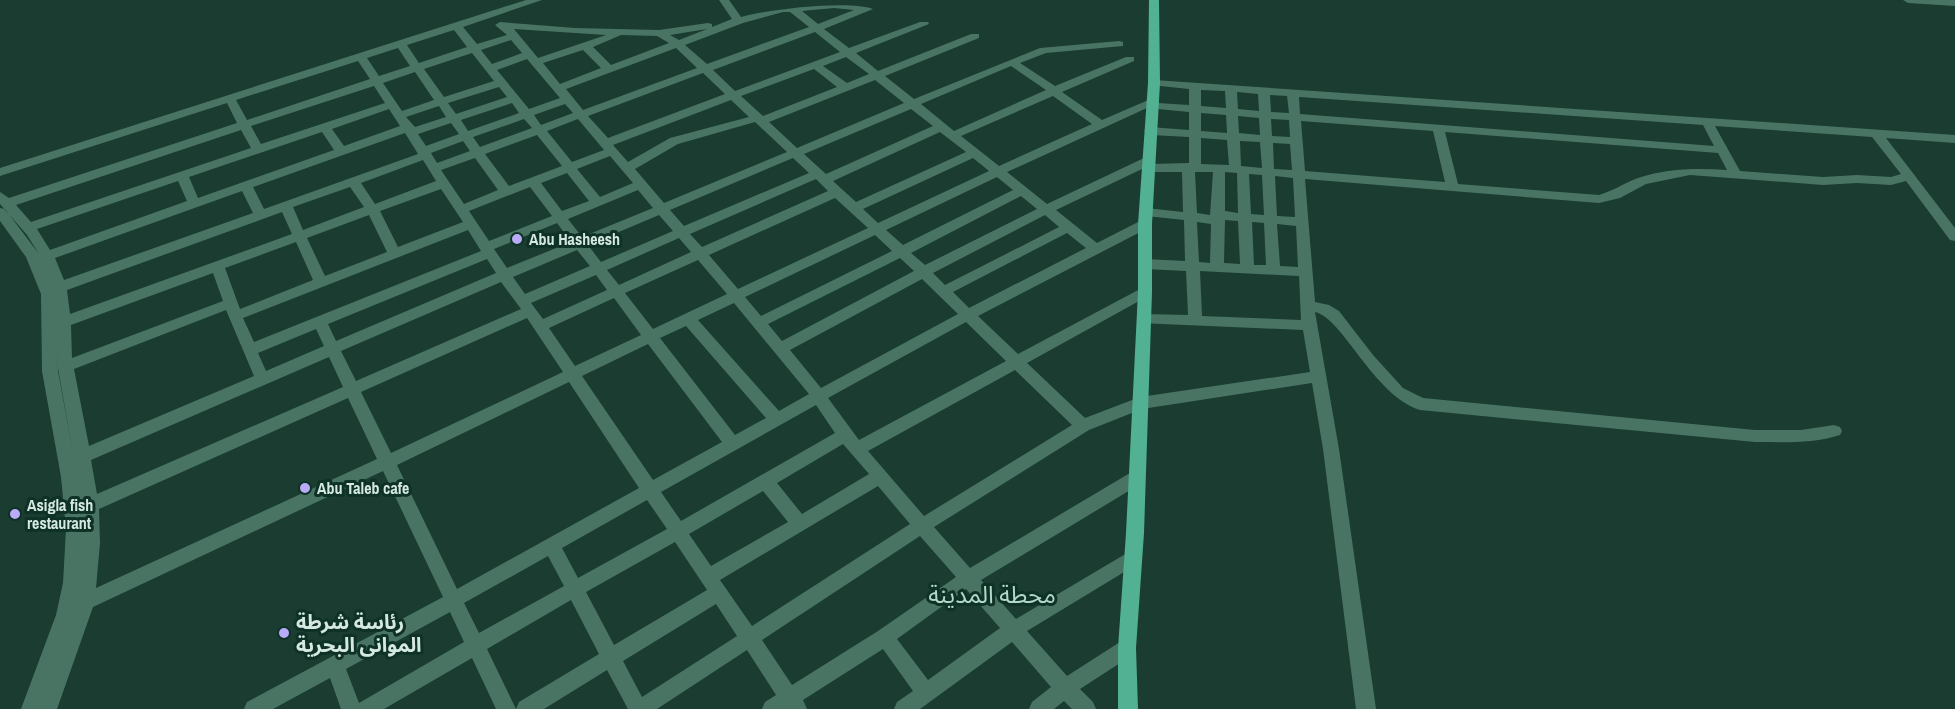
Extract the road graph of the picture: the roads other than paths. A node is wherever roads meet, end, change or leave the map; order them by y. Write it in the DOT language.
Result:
graph roads {
  1 [pos="537,0"];
  2 [pos="724,0"];
  3 [pos="1154,0"];
  4 [pos="1908,0"];
  5 [pos="1950,0"];
  6 [pos="1955,2"];
  7 [pos="793,9"];
  8 [pos="739,21"];
  9 [pos="461,24"];
  10 [pos="924,24"];
  11 [pos="817,29"];
  12 [pos="509,31"];
  13 [pos="621,33"];
  14 [pos="659,33"];
  15 [pos="975,36"];
  16 [pos="400,44"];
  17 [pos="678,44"];
  18 [pos="1119,44"];
  19 [pos="586,46"];
  20 [pos="473,48"];
  21 [pos="846,52"];
  22 [pos="361,57"];
  23 [pos="533,58"];
  24 [pos="1130,59"];
  25 [pos="1012,62"];
  26 [pos="814,64"];
  27 [pos="417,67"];
  28 [pos="489,69"];
  29 [pos="706,70"];
  30 [pos="610,71"];
  31 [pos="876,76"];
  32 [pos="376,81"];
  33 [pos="500,83"];
  34 [pos="1154,83"];
  35 [pos="1195,85"];
  36 [pos="559,88"];
  37 [pos="846,88"];
  38 [pos="1231,88"];
  39 [pos="1264,91"];
  40 [pos="1054,92"];
  41 [pos="1293,92"];
  42 [pos="734,95"];
  43 [pos="230,99"];
  44 [pos="513,99"];
  45 [pos="568,99"];
  46 [pos="442,101"];
  47 [pos="1152,103"];
  48 [pos="910,104"];
  49 [pos="1195,110"];
  50 [pos="1232,113"];
  51 [pos="525,114"];
  52 [pos="582,115"];
  53 [pos="1266,116"];
  54 [pos="454,118"];
  55 [pos="1295,118"];
  56 [pos="760,119"];
  57 [pos="403,120"];
  58 [pos="664,122"];
  59 [pos="1707,122"];
  60 [pos="1100,124"];
  61 [pos="244,125"];
  62 [pos="326,127"];
  63 [pos="941,127"];
  64 [pos="1438,129"];
  65 [pos="538,131"];
  66 [pos="1150,131"];
  67 [pos="1195,134"];
  68 [pos="1876,134"];
  69 [pos="467,135"];
  70 [pos="952,136"];
  71 [pos="1234,136"];
  72 [pos="1267,138"];
  73 [pos="681,139"];
  74 [pos="1955,139"];
  75 [pos="1297,141"];
  76 [pos="609,147"];
  77 [pos="258,150"];
  78 [pos="1722,150"];
  79 [pos="341,151"];
  80 [pos="478,153"];
  81 [pos="795,153"];
  82 [pos="974,153"];
  83 [pos="428,158"];
  84 [pos="1148,164"];
  85 [pos="1192,167"];
  86 [pos="570,168"];
  87 [pos="1219,168"];
  88 [pos="626,169"];
  89 [pos="1239,170"];
  90 [pos="0,171"];
  91 [pos="996,172"];
  92 [pos="1270,172"];
  93 [pos="1735,173"];
  94 [pos="1907,174"];
  95 [pos="1299,175"];
  96 [pos="182,176"];
  97 [pos="820,177"];
  98 [pos="353,181"];
  99 [pos="533,182"];
  100 [pos="444,183"];
  101 [pos="246,185"];
  102 [pos="640,185"];
  103 [pos="1453,188"];
  104 [pos="1022,191"];
  105 [pos="506,192"];
  106 [pos="837,192"];
  107 [pos="597,202"];
  108 [pos="194,203"];
  109 [pos="2,204"];
  110 [pos="286,206"];
  111 [pos="855,208"];
  112 [pos="372,209"];
  113 [pos="462,209"];
  114 [pos="661,209"];
  115 [pos="1044,209"];
  116 [pos="261,215"];
  117 [pos="1189,216"];
  118 [pos="560,217"];
  119 [pos="1145,218"];
  120 [pos="1217,218"];
  121 [pos="1244,218"];
  122 [pos="1272,219"];
  123 [pos="1302,222"];
  124 [pos="471,224"];
  125 [pos="29,227"];
  126 [pos="1069,227"];
  127 [pos="876,229"];
  128 [pos="681,233"];
  129 [pos="301,236"];
  130 [pos="1955,237"];
  131 [pos="580,243"];
  132 [pos="1096,249"];
  133 [pos="488,250"];
  134 [pos="901,251"];
  135 [pos="395,254"];
  136 [pos="699,254"];
  137 [pos="42,258"];
  138 [pos="1145,264"];
  139 [pos="218,266"];
  140 [pos="1192,266"];
  141 [pos="1216,267"];
  142 [pos="599,268"];
  143 [pos="1247,269"];
  144 [pos="1273,270"];
  145 [pos="922,271"];
  146 [pos="1304,272"];
  147 [pos="504,275"];
  148 [pos="321,283"];
  149 [pos="60,287"];
  150 [pos="616,291"];
  151 [pos="944,291"];
  152 [pos="1145,292"];
  153 [pos="735,297"];
  154 [pos="526,306"];
  155 [pos="1309,306"];
  156 [pos="233,310"];
  157 [pos="968,315"];
  158 [pos="689,318"];
  159 [pos="1144,319"];
  160 [pos="1195,321"];
  161 [pos="320,323"];
  162 [pos="759,323"];
  163 [pos="57,325"];
  164 [pos="1309,325"];
  165 [pos="540,326"];
  166 [pos="650,337"];
  167 [pos="331,349"];
  168 [pos="780,349"];
  169 [pos="250,350"];
  170 [pos="1017,361"];
  171 [pos="66,366"];
  172 [pos="572,374"];
  173 [pos="1318,376"];
  174 [pos="262,378"];
  175 [pos="352,390"];
  176 [pos="818,395"];
  177 [pos="1140,403"];
  178 [pos="777,419"];
  179 [pos="1083,426"];
  180 [pos="1834,431"];
  181 [pos="845,435"];
  182 [pos="733,445"];
  183 [pos="857,449"];
  184 [pos="76,459"];
  185 [pos="387,462"];
  186 [pos="880,476"];
  187 [pos="1136,478"];
  188 [pos="766,482"];
  189 [pos="651,491"];
  190 [pos="90,505"];
  191 [pos="799,523"];
  192 [pos="922,526"];
  193 [pos="678,531"];
  194 [pos="552,546"];
  195 [pos="1133,558"];
  196 [pos="968,578"];
  197 [pos="80,580"];
  198 [pos="714,585"];
  199 [pos="573,590"];
  200 [pos="454,600"];
  201 [pos="85,602"];
  202 [pos="68,607"];
  203 [pos="1013,630"];
  204 [pos="885,637"];
  205 [pos="750,638"];
  206 [pos="475,644"];
  207 [pos="1127,648"];
  208 [pos="609,658"];
  209 [pos="335,666"];
  210 [pos="1065,688"];
  211 [pos="926,693"];
  212 [pos="793,703"];
  213 [pos="31,709"];
  214 [pos="47,709"];
  215 [pos="254,709"];
  216 [pos="351,709"];
  217 [pos="366,709"];
  218 [pos="506,709"];
  219 [pos="526,709"];
  220 [pos="639,709"];
  221 [pos="772,709"];
  222 [pos="904,709"];
  223 [pos="1039,709"];
  224 [pos="1086,709"];
  225 [pos="1128,709"];
  226 [pos="1366,709"];
  1 -- 9 [label="street"];
  2 -- 8 [label="street"];
  3 -- 34 [label="main road"];
  4 -- 6 [label="street"];
  5 -- 6 [label="street"];
  7 -- 8 [label="street"];
  7 -- 11 [label="street"];
  7 -- 11 [label="street"];
  8 -- 14 [label="street"];
  8 -- 17 [label="street"];
  9 -- 12 [label="street"];
  9 -- 16 [label="street"];
  9 -- 20 [label="street"];
  10 -- 21 [label="street"];
  11 -- 21 [label="street"];
  11 -- 29 [label="street"];
  12 -- 13 [label="street"];
  12 -- 20 [label="street"];
  12 -- 23 [label="street"];
  13 -- 14 [label="street"];
  13 -- 19 [label="street"];
  14 -- 17 [label="street"];
  15 -- 31 [label="street"];
  16 -- 22 [label="street"];
  16 -- 27 [label="street"];
  17 -- 29 [label="street"];
  17 -- 30 [label="street"];
  18 -- 25 [label="street"];
  19 -- 23 [label="street"];
  19 -- 30 [label="street"];
  20 -- 27 [label="street"];
  20 -- 28 [label="street"];
  21 -- 26 [label="street"];
  21 -- 31 [label="street"];
  22 -- 32 [label="street"];
  22 -- 43 [label="street"];
  23 -- 28 [label="street"];
  23 -- 36 [label="street"];
  24 -- 40 [label="street"];
  25 -- 40 [label="street"];
  25 -- 48 [label="street"];
  26 -- 37 [label="street"];
  26 -- 42 [label="street"];
  27 -- 32 [label="street"];
  27 -- 46 [label="street"];
  28 -- 33 [label="street"];
  29 -- 42 [label="street"];
  29 -- 52 [label="street"];
  30 -- 36 [label="street"];
  31 -- 37 [label="street"];
  31 -- 48 [label="street"];
  32 -- 57 [label="street"];
  32 -- 61 [label="street"];
  33 -- 44 [label="street"];
  33 -- 46 [label="street"];
  34 -- 35 [label="street"];
  34 -- 47 [label="main road"];
  35 -- 38 [label="street"];
  35 -- 49 [label="street"];
  36 -- 45 [label="street"];
  37 -- 56 [label="street"];
  38 -- 39 [label="street"];
  38 -- 50 [label="street"];
  39 -- 41 [label="street"];
  39 -- 53 [label="street"];
  40 -- 60 [label="street"];
  40 -- 70 [label="street"];
  41 -- 55 [label="street"];
  41 -- 59 [label="street"];
  42 -- 56 [label="street"];
  42 -- 58 [label="street"];
  43 -- 61 [label="street"];
  43 -- 90 [label="street"];
  44 -- 51 [label="street"];
  44 -- 54 [label="street"];
  45 -- 51 [label="street"];
  45 -- 52 [label="street"];
  46 -- 54 [label="street"];
  46 -- 57 [label="street"];
  47 -- 49 [label="street"];
  47 -- 60 [label="street"];
  47 -- 66 [label="main road"];
  48 -- 63 [label="street"];
  48 -- 81 [label="street"];
  49 -- 50 [label="street"];
  49 -- 67 [label="street"];
  50 -- 53 [label="street"];
  50 -- 71 [label="street"];
  51 -- 65 [label="street"];
  51 -- 69 [label="street"];
  52 -- 65 [label="street"];
  52 -- 76 [label="street"];
  53 -- 55 [label="street"];
  53 -- 72 [label="street"];
  54 -- 57 [label="street"];
  54 -- 69 [label="street"];
  55 -- 64 [label="street"];
  55 -- 75 [label="street"];
  56 -- 73 [label="street"];
  56 -- 81 [label="street"];
  57 -- 62 [label="street"];
  57 -- 79 [label="street"];
  57 -- 83 [label="street"];
  58 -- 73 [label="street"];
  58 -- 76 [label="street"];
  59 -- 68 [label="street"];
  59 -- 78 [label="street"];
  60 -- 91 [label="street"];
  61 -- 77 [label="street"];
  61 -- 109 [label="street"];
  62 -- 77 [label="street"];
  62 -- 79 [label="street"];
  63 -- 70 [label="street"];
  63 -- 97 [label="street"];
  64 -- 78 [label="street"];
  64 -- 103 [label="street"];
  65 -- 80 [label="street"];
  65 -- 86 [label="street"];
  66 -- 67 [label="street"];
  66 -- 84 [label="main road"];
  67 -- 71 [label="street"];
  67 -- 85 [label="street"];
  68 -- 74 [label="street"];
  68 -- 94 [label="street"];
  69 -- 80 [label="street"];
  69 -- 83 [label="street"];
  70 -- 82 [label="street"];
  71 -- 72 [label="street"];
  71 -- 89 [label="street"];
  72 -- 75 [label="street"];
  72 -- 92 [label="street"];
  73 -- 88 [label="street"];
  75 -- 95 [label="street"];
  76 -- 86 [label="street"];
  76 -- 88 [label="street"];
  77 -- 96 [label="street"];
  78 -- 93 [label="street"];
  79 -- 101 [label="street"];
  80 -- 83 [label="street"];
  80 -- 105 [label="street"];
  81 -- 97 [label="street"];
  81 -- 114 [label="street"];
  82 -- 91 [label="street"];
  82 -- 111 [label="street"];
  83 -- 98 [label="street"];
  83 -- 100 [label="street"];
  84 -- 85 [label="street"];
  84 -- 115 [label="street"];
  84 -- 119 [label="main road"];
  85 -- 87 [label="street"];
  85 -- 117 [label="street"];
  86 -- 99 [label="street"];
  86 -- 107 [label="street"];
  87 -- 89 [label="street"];
  87 -- 120 [label="street"];
  88 -- 102 [label="street"];
  89 -- 92 [label="street"];
  89 -- 121 [label="street"];
  91 -- 104 [label="street"];
  91 -- 127 [label="street"];
  92 -- 95 [label="street"];
  92 -- 122 [label="street"];
  93 -- 94 [label="street"];
  93 -- 103 [label="street"];
  94 -- 130 [label="street"];
  95 -- 103 [label="street"];
  95 -- 123 [label="street"];
  96 -- 108 [label="street"];
  96 -- 125 [label="street"];
  97 -- 106 [label="street"];
  97 -- 128 [label="street"];
  98 -- 110 [label="street"];
  98 -- 112 [label="street"];
  99 -- 105 [label="street"];
  99 -- 118 [label="street"];
  100 -- 112 [label="street"];
  100 -- 113 [label="street"];
  101 -- 108 [label="street"];
  101 -- 116 [label="street"];
  102 -- 107 [label="street"];
  102 -- 114 [label="street"];
  104 -- 115 [label="street"];
  104 -- 134 [label="street"];
  105 -- 113 [label="street"];
  106 -- 111 [label="street"];
  106 -- 136 [label="street"];
  107 -- 118 [label="street"];
  108 -- 137 [label="street"];
  109 -- 125 [label="street"];
  109 -- 137 [label="street"];
  110 -- 116 [label="street"];
  110 -- 129 [label="street"];
  111 -- 127 [label="street"];
  112 -- 129 [label="street"];
  112 -- 135 [label="street"];
  113 -- 124 [label="street"];
  114 -- 128 [label="street"];
  114 -- 131 [label="street"];
  115 -- 126 [label="street"];
  115 -- 145 [label="street"];
  116 -- 149 [label="street"];
  117 -- 119 [label="street"];
  117 -- 120 [label="street"];
  117 -- 140 [label="street"];
  118 -- 131 [label="street"];
  118 -- 133 [label="street"];
  119 -- 132 [label="street"];
  119 -- 138 [label="main road"];
  120 -- 121 [label="street"];
  120 -- 141 [label="street"];
  121 -- 122 [label="street"];
  121 -- 143 [label="street"];
  122 -- 123 [label="street"];
  122 -- 144 [label="street"];
  123 -- 146 [label="street"];
  124 -- 133 [label="street"];
  124 -- 135 [label="street"];
  125 -- 137 [label="street"];
  126 -- 132 [label="street"];
  126 -- 151 [label="street"];
  127 -- 134 [label="street"];
  127 -- 153 [label="street"];
  128 -- 136 [label="street"];
  128 -- 142 [label="street"];
  129 -- 139 [label="street"];
  129 -- 148 [label="street"];
  131 -- 142 [label="street"];
  131 -- 147 [label="street"];
  132 -- 157 [label="street"];
  133 -- 147 [label="street"];
  133 -- 161 [label="street"];
  134 -- 145 [label="street"];
  134 -- 162 [label="street"];
  135 -- 148 [label="street"];
  136 -- 150 [label="street"];
  136 -- 153 [label="street"];
  137 -- 149 [label="street"];
  137 -- 163 [label="street"];
  138 -- 140 [label="street"];
  138 -- 152 [label="main road"];
  139 -- 156 [label="street"];
  139 -- 163 [label="street"];
  140 -- 141 [label="street"];
  140 -- 160 [label="street"];
  141 -- 143 [label="street"];
  142 -- 150 [label="street"];
  142 -- 154 [label="street"];
  143 -- 144 [label="street"];
  144 -- 146 [label="street"];
  145 -- 151 [label="street"];
  145 -- 168 [label="street"];
  146 -- 155 [label="street"];
  147 -- 154 [label="street"];
  147 -- 167 [label="street"];
  148 -- 156 [label="street"];
  149 -- 163 [label="street"];
  150 -- 165 [label="street"];
  150 -- 166 [label="street"];
  151 -- 157 [label="street"];
  152 -- 159 [label="main road"];
  152 -- 170 [label="street"];
  153 -- 158 [label="street"];
  153 -- 162 [label="street"];
  154 -- 165 [label="street"];
  154 -- 175 [label="street"];
  155 -- 164 [label="street"];
  155 -- 180 [label="street"];
  156 -- 169 [label="street"];
  156 -- 171 [label="street"];
  157 -- 170 [label="street"];
  157 -- 176 [label="street"];
  158 -- 166 [label="street"];
  158 -- 178 [label="street"];
  159 -- 160 [label="street"];
  159 -- 177 [label="main road"];
  160 -- 164 [label="street"];
  161 -- 167 [label="street"];
  161 -- 169 [label="street"];
  162 -- 168 [label="street"];
  163 -- 171 [label="street"];
  163 -- 184 [label="street"];
  164 -- 173 [label="street"];
  165 -- 172 [label="street"];
  166 -- 172 [label="street"];
  166 -- 182 [label="street"];
  167 -- 174 [label="street"];
  167 -- 175 [label="street"];
  168 -- 176 [label="street"];
  169 -- 174 [label="street"];
  170 -- 179 [label="street"];
  170 -- 183 [label="street"];
  171 -- 184 [label="street"];
  172 -- 185 [label="street"];
  172 -- 189 [label="street"];
  173 -- 177 [label="street"];
  173 -- 226 [label="street"];
  174 -- 184 [label="street"];
  175 -- 185 [label="street"];
  175 -- 190 [label="street"];
  176 -- 178 [label="street"];
  176 -- 181 [label="street"];
  177 -- 179 [label="street"];
  177 -- 187 [label="main road"];
  178 -- 182 [label="street"];
  179 -- 192 [label="street"];
  181 -- 183 [label="street"];
  181 -- 188 [label="street"];
  182 -- 189 [label="street"];
  183 -- 186 [label="street"];
  184 -- 190 [label="street"];
  184 -- 197 [label="street"];
  185 -- 200 [label="street"];
  185 -- 201 [label="street"];
  186 -- 191 [label="street"];
  186 -- 192 [label="street"];
  187 -- 195 [label="main road"];
  187 -- 196 [label="street"];
  188 -- 191 [label="street"];
  188 -- 193 [label="street"];
  189 -- 193 [label="street"];
  189 -- 194 [label="street"];
  190 -- 197 [label="street"];
  191 -- 198 [label="street"];
  192 -- 196 [label="street"];
  192 -- 205 [label="street"];
  193 -- 198 [label="street"];
  193 -- 199 [label="street"];
  194 -- 199 [label="street"];
  194 -- 200 [label="street"];
  195 -- 203 [label="street"];
  195 -- 207 [label="main road"];
  196 -- 203 [label="street"];
  196 -- 204 [label="street"];
  197 -- 201 [label="street"];
  197 -- 202 [label="street"];
  198 -- 205 [label="street"];
  198 -- 208 [label="street"];
  199 -- 206 [label="street"];
  199 -- 208 [label="street"];
  200 -- 206 [label="street"];
  200 -- 209 [label="street"];
  201 -- 202 [label="street"];
  201 -- 214 [label="street"];
  202 -- 213 [label="street"];
  203 -- 210 [label="street"];
  203 -- 211 [label="street"];
  204 -- 211 [label="street"];
  204 -- 212 [label="street"];
  205 -- 212 [label="street"];
  205 -- 220 [label="street"];
  206 -- 217 [label="street"];
  206 -- 218 [label="street"];
  207 -- 210 [label="street"];
  207 -- 225 [label="main road"];
  208 -- 219 [label="street"];
  208 -- 220 [label="street"];
  209 -- 215 [label="street"];
  209 -- 216 [label="street"];
  210 -- 223 [label="street"];
  210 -- 224 [label="street"];
  211 -- 222 [label="street"];
  212 -- 221 [label="street"];
}
